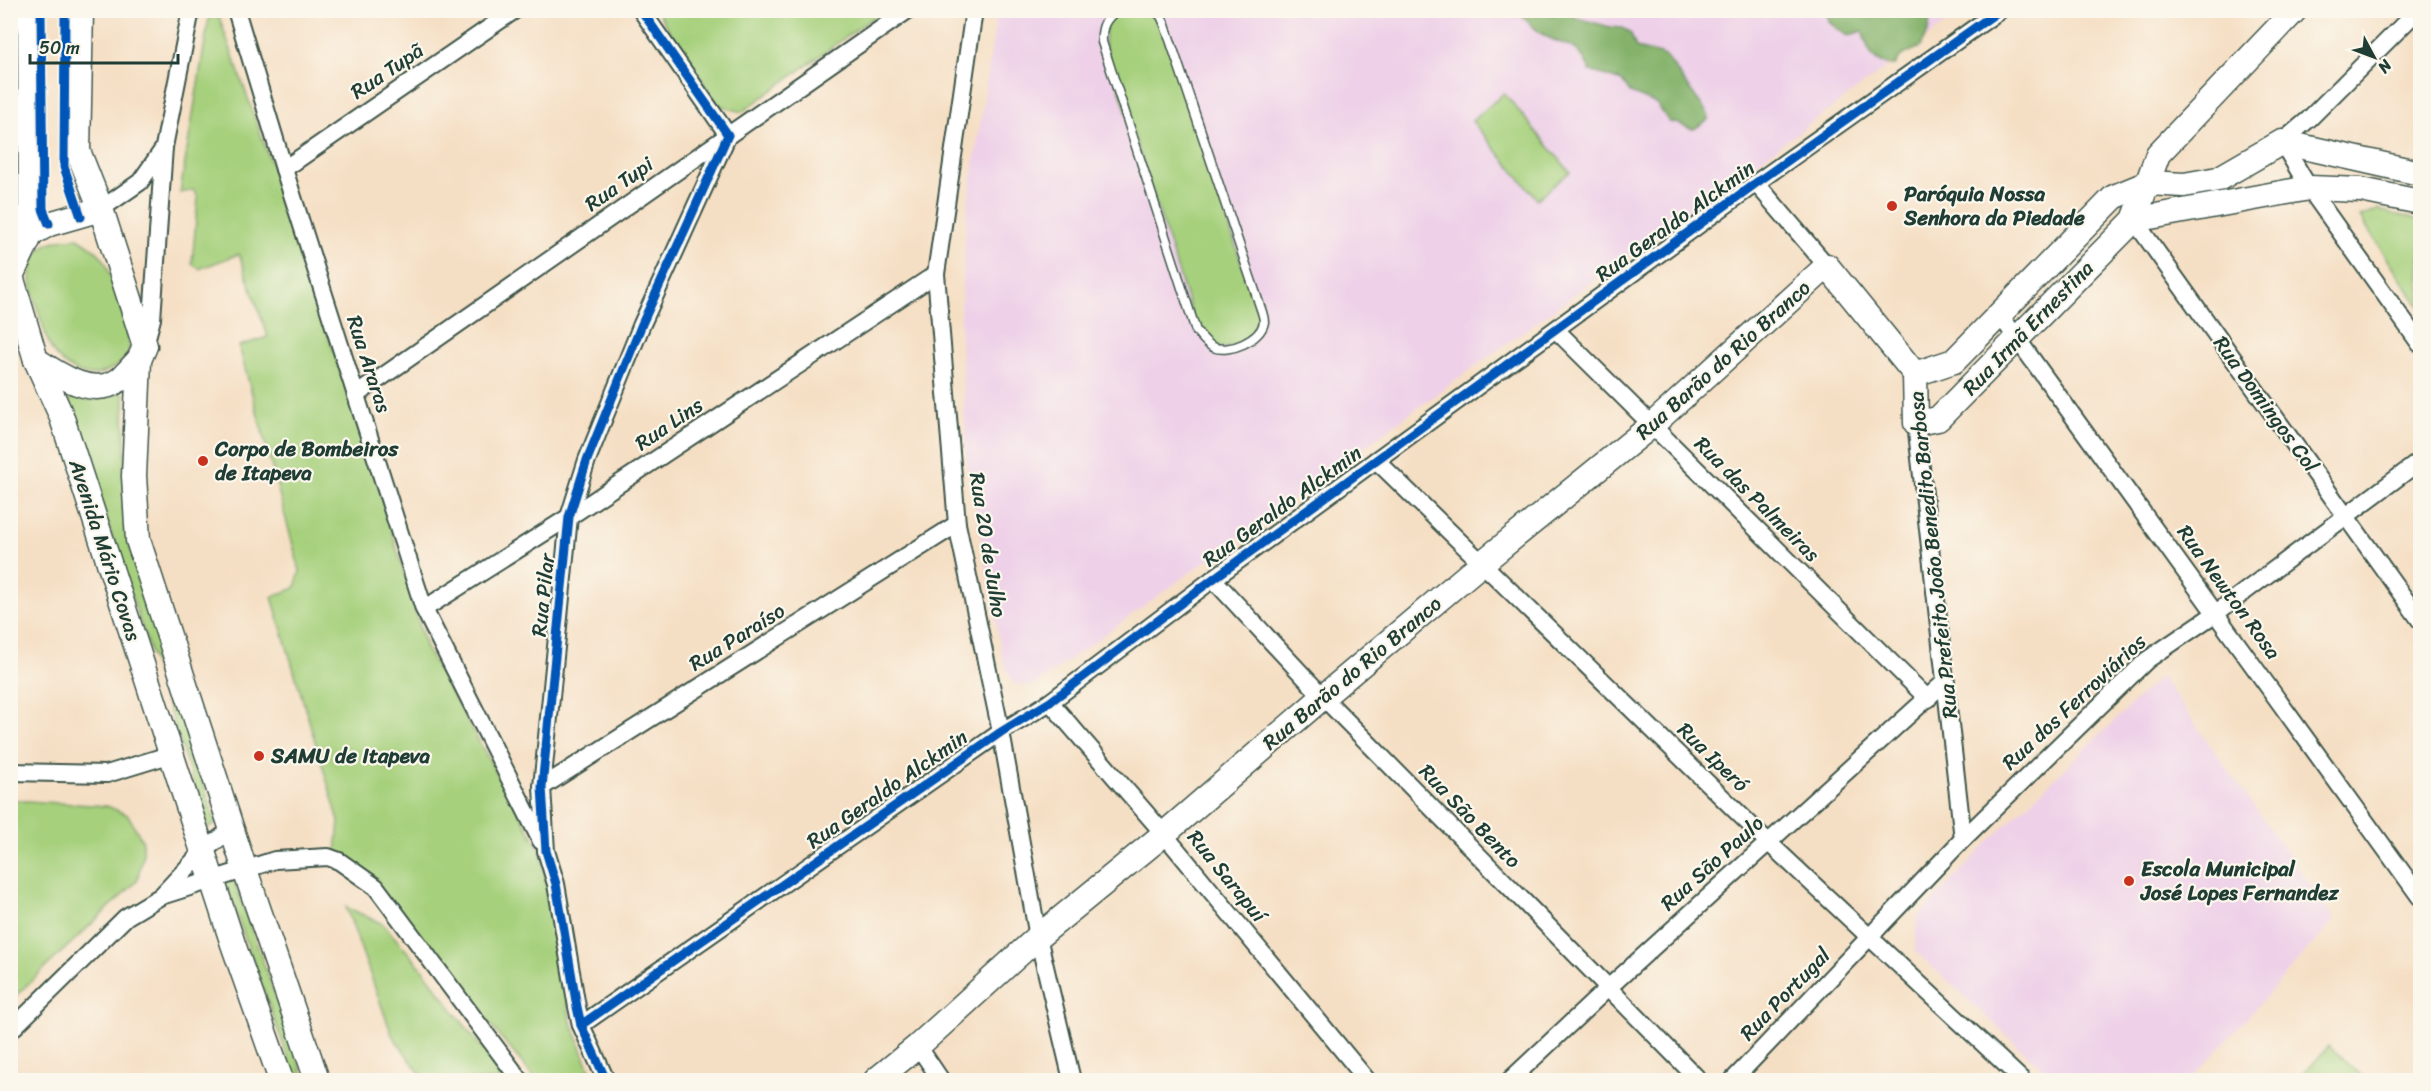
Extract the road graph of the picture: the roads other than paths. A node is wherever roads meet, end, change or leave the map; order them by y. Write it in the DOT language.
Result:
graph roads {
  1 [pos="30,10"];
  2 [pos="81,10"];
  3 [pos="191,10"];
  4 [pos="236,10"];
  5 [pos="515,10"];
  6 [pos="641,10"];
  7 [pos="908,10"];
  8 [pos="974,10"];
  9 [pos="1117,10"];
  10 [pos="1154,10"];
  11 [pos="2000,10"];
  12 [pos="2295,10"];
  13 [pos="2418,10"];
  14 [pos="728,135"];
  15 [pos="2282,142"];
  16 [pos="164,147"];
  17 [pos="284,169"];
  18 [pos="2421,173"];
  19 [pos="1756,183"];
  20 [pos="2148,183"];
  21 [pos="2309,188"];
  22 [pos="2421,202"];
  23 [pos="100,209"];
  24 [pos="2134,220"];
  25 [pos="21,236"];
  26 [pos="1827,266"];
  27 [pos="936,274"];
  28 [pos="11,276"];
  29 [pos="2000,315"];
  30 [pos="1557,330"];
  31 [pos="2019,339"];
  32 [pos="2421,344"];
  33 [pos="142,353"];
  34 [pos="36,360"];
  35 [pos="1915,374"];
  36 [pos="356,395"];
  37 [pos="1916,423"];
  38 [pos="1651,426"];
  39 [pos="1376,460"];
  40 [pos="2421,461"];
  41 [pos="2346,515"];
  42 [pos="569,517"];
  43 [pos="957,524"];
  44 [pos="1482,563"];
  45 [pos="1213,579"];
  46 [pos="424,609"];
  47 [pos="2216,613"];
  48 [pos="2421,620"];
  49 [pos="1946,681"];
  50 [pos="1323,697"];
  51 [pos="1928,699"];
  52 [pos="1050,702"];
  53 [pos="1000,732"];
  54 [pos="172,754"];
  55 [pos="10,772"];
  56 [pos="542,787"];
  57 [pos="232,829"];
  58 [pos="1164,834"];
  59 [pos="1963,839"];
  60 [pos="1769,843"];
  61 [pos="203,851"];
  62 [pos="546,851"];
  63 [pos="245,870"];
  64 [pos="212,880"];
  65 [pos="161,896"];
  66 [pos="2421,897"];
  67 [pos="1038,938"];
  68 [pos="1869,939"];
  69 [pos="1607,989"];
  70 [pos="581,1025"];
  71 [pos="10,1031"];
  72 [pos="918,1046"];
  73 [pos="281,1080"];
  74 [pos="317,1080"];
  75 [pos="520,1080"];
  76 [pos="606,1080"];
  77 [pos="876,1080"];
  78 [pos="940,1080"];
  79 [pos="1072,1080"];
  80 [pos="1367,1080"];
  81 [pos="1510,1080"];
  82 [pos="1699,1080"];
  83 [pos="1733,1080"];
  84 [pos="2022,1080"];
  1 -- 25 [label="street, Avenida Mário Covas"];
  2 -- 23 [label="street, Avenida Mário Covas"];
  3 -- 16 [label="street"];
  4 -- 17 [label="street, Rua Araras"];
  5 -- 17 [label="street, Rua Tupã"];
  6 -- 14 [label="street"];
  7 -- 14 [label="street, Rua Tupi"];
  8 -- 27 [label="street, Rua 20 de Julho"];
  9 -- 10 [label="lane"];
  11 -- 19 [label="street, Rua Geraldo Alckmin"];
  12 -- 20 [label="street"];
  13 -- 15 [label="street"];
  14 -- 36 [label="street, Rua Tupi"];
  14 -- 42 [label="street, Rua Pilar"];
  15 -- 18 [label="street"];
  15 -- 20 [label="street"];
  15 -- 21 [label="street"];
  16 -- 23 [label="street"];
  16 -- 33 [label="street"];
  17 -- 36 [label="street, Rua Araras"];
  19 -- 26 [label="street, Rua Prefeito João Benedito Barbosa"];
  19 -- 30 [label="street, Rua Geraldo Alckmin"];
  20 -- 24 [label="street"];
  20 -- 29 [label="street, Rua Irmã Ernestina"];
  21 -- 22 [label="street"];
  21 -- 24 [label="street"];
  21 -- 32 [label="street"];
  23 -- 25 [label="street"];
  23 -- 33 [label="street, Avenida Mário Covas"];
  24 -- 31 [label="street, Rua Irmã Ernestina"];
  24 -- 41 [label="street, Rua Domingos Col"];
  25 -- 28 [label="street, Avenida Mário Covas"];
  26 -- 35 [label="street, Rua Prefeito João Benedito Barbosa"];
  26 -- 38 [label="street, Rua Barão do Rio Branco"];
  27 -- 42 [label="street, Rua Lins"];
  27 -- 43 [label="street, Rua 20 de Julho"];
  28 -- 34 [label="street, Avenida Mário Covas"];
  29 -- 31 [label="street, Rua Newton Rosa"];
  29 -- 35 [label="street, Rua Irmã Ernestina"];
  30 -- 38 [label="street, Rua das Palmeiras"];
  30 -- 39 [label="street, Rua Geraldo Alckmin"];
  31 -- 37 [label="street, Rua Irmã Ernestina"];
  31 -- 47 [label="street, Rua Newton Rosa"];
  33 -- 34 [label="street"];
  33 -- 57 [label="street, Avenida Mário Covas"];
  34 -- 54 [label="street, Avenida Mário Covas"];
  35 -- 37 [label="street, Rua Prefeito João Benedito Barbosa"];
  36 -- 46 [label="street, Rua Araras"];
  37 -- 49 [label="street, Rua Prefeito João Benedito Barbosa"];
  38 -- 44 [label="street, Rua Barão do Rio Branco"];
  38 -- 51 [label="street, Rua das Palmeiras"];
  39 -- 44 [label="street, Rua Iperó"];
  39 -- 45 [label="street, Rua Geraldo Alckmin"];
  40 -- 41 [label="street, Rua dos Ferroviários"];
  41 -- 47 [label="street, Rua dos Ferroviários"];
  41 -- 48 [label="street, Rua Domingos Col"];
  42 -- 46 [label="street, Rua Lins"];
  42 -- 56 [label="street, Rua Pilar"];
  43 -- 53 [label="street, Rua 20 de Julho"];
  43 -- 56 [label="street, Rua Paraíso"];
  44 -- 50 [label="street, Rua Barão do Rio Branco"];
  44 -- 60 [label="street, Rua Iperó"];
  45 -- 50 [label="street, Rua São Bento"];
  45 -- 52 [label="street, Rua Geraldo Alckmin"];
  46 -- 62 [label="street, Rua Araras"];
  47 -- 59 [label="street, Rua dos Ferroviários"];
  47 -- 66 [label="street, Rua Newton Rosa"];
  49 -- 51 [label="street, Rua São Paulo"];
  49 -- 59 [label="street, Rua Prefeito João Benedito Barbosa"];
  50 -- 58 [label="street, Rua Barão do Rio Branco"];
  50 -- 69 [label="street, Rua São Bento"];
  51 -- 60 [label="street, Rua São Paulo"];
  52 -- 53 [label="street, Rua Geraldo Alckmin"];
  52 -- 58 [label="street, Rua Sarapuí"];
  53 -- 67 [label="street, Rua 20 de Julho"];
  53 -- 70 [label="street, Rua Geraldo Alckmin"];
  54 -- 55 [label="street"];
  54 -- 61 [label="street, Avenida Mário Covas"];
  56 -- 62 [label="street, Rua Pilar"];
  57 -- 61 [label="street"];
  57 -- 63 [label="street, Avenida Mário Covas"];
  58 -- 67 [label="street, Rua Barão do Rio Branco"];
  58 -- 80 [label="street, Rua Sarapuí"];
  59 -- 68 [label="street, Rua dos Ferroviários"];
  60 -- 68 [label="street, Rua Iperó"];
  60 -- 69 [label="street, Rua São Paulo"];
  61 -- 64 [label="street, Avenida Mário Covas"];
  61 -- 65 [label="street"];
  62 -- 70 [label="street, Rua Pilar"];
  63 -- 64 [label="street"];
  63 -- 74 [label="street, Avenida Mário Covas"];
  63 -- 75 [label="street"];
  64 -- 65 [label="street"];
  64 -- 73 [label="street, Avenida Mário Covas"];
  65 -- 71 [label="street"];
  67 -- 72 [label="street, Rua Barão do Rio Branco"];
  67 -- 79 [label="street, Rua 20 de Julho"];
  68 -- 83 [label="street, Rua Portugal"];
  68 -- 84 [label="street, Rua Iperó"];
  69 -- 81 [label="street, Rua São Paulo"];
  69 -- 82 [label="street, Rua São Bento"];
  70 -- 76 [label="street, Rua Pilar"];
  72 -- 77 [label="street, Rua Barão do Rio Branco"];
  72 -- 78 [label="street"];
}
